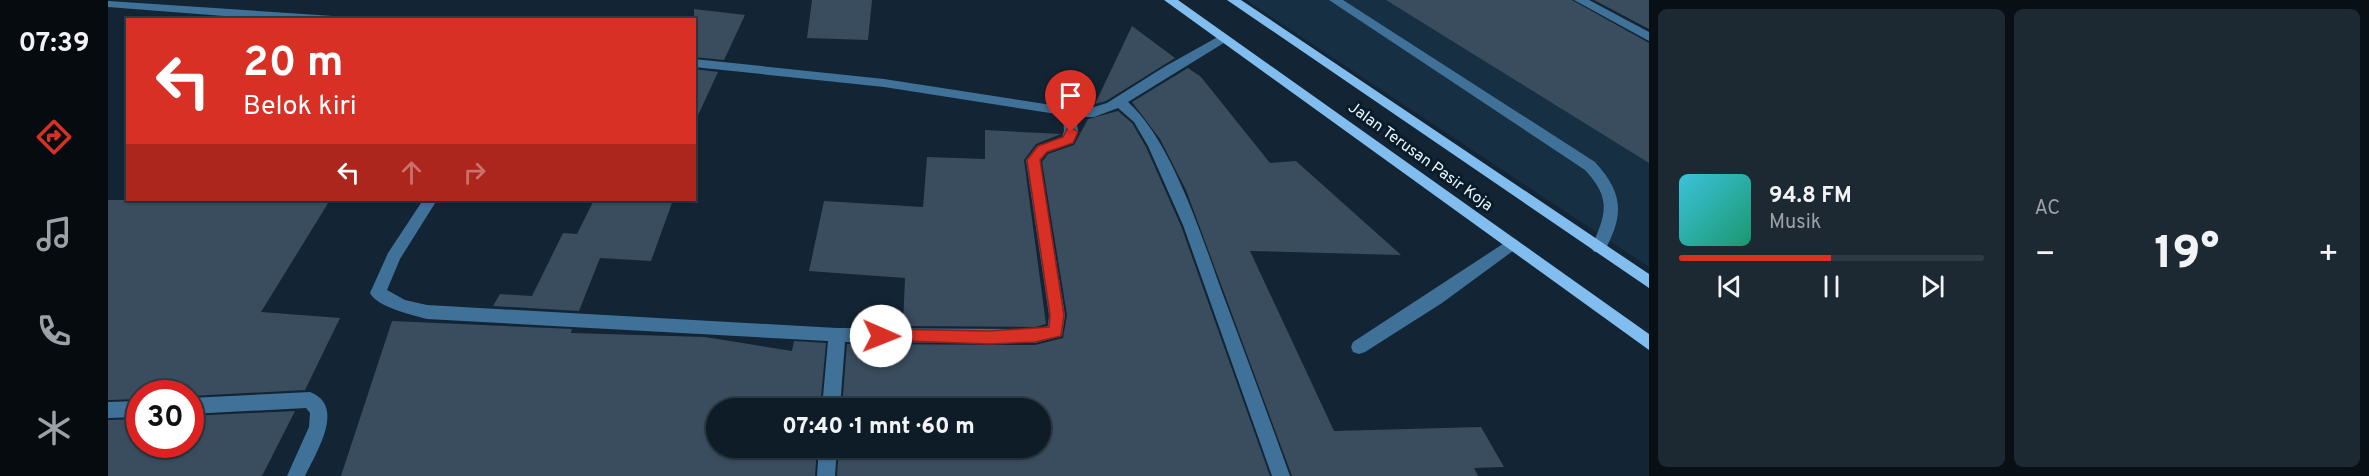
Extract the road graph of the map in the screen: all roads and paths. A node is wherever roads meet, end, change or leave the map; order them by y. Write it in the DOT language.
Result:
graph roads {
  1 [pos="1170,0"];
  2 [pos="1233,0"];
  3 [pos="1335,0"];
  4 [pos="1580,0"];
  5 [pos="108,4"];
  6 [pos="305,18"];
  7 [pos="1649,37"];
  8 [pos="1223,38"];
  9 [pos="696,63"];
  10 [pos="1121,103"];
  11 [pos="1069,114"];
  12 [pos="429,201"];
  13 [pos="1512,244"];
  14 [pos="1599,248"];
  15 [pos="1649,282"];
  16 [pos="837,335"];
  17 [pos="1649,343"];
  18 [pos="1359,347"];
  19 [pos="832,398"];
  20 [pos="204,405"];
  21 [pos="126,409"];
  22 [pos="108,410"];
  23 [pos="827,458"];
  24 [pos="296,476"];
  25 [pos="826,476"];
  26 [pos="1281,476"];
  1 -- 8 [label="main road, Jalan Terusan Pasir Koja"];
  2 -- 14 [label="main road, Jalan Terusan Pasir Koja"];
  3 -- 14 [label="street"];
  4 -- 7 [label="street"];
  5 -- 6 [label="street"];
  8 -- 10 [label="street"];
  8 -- 13 [label="main road, Jalan Terusan Pasir Koja"];
  9 -- 11 [label="street"];
  10 -- 11 [label="street"];
  10 -- 26 [label="street"];
  11 -- 16 [label="street"];
  12 -- 16 [label="street"];
  13 -- 17 [label="main road, Jalan Terusan Pasir Koja"];
  13 -- 18 [label="street"];
  14 -- 15 [label="main road, Jalan Terusan Pasir Koja"];
  16 -- 19 [label="street"];
  20 -- 24 [label="street"];
  21 -- 22 [label="street"];
  23 -- 25 [label="street"];
}
